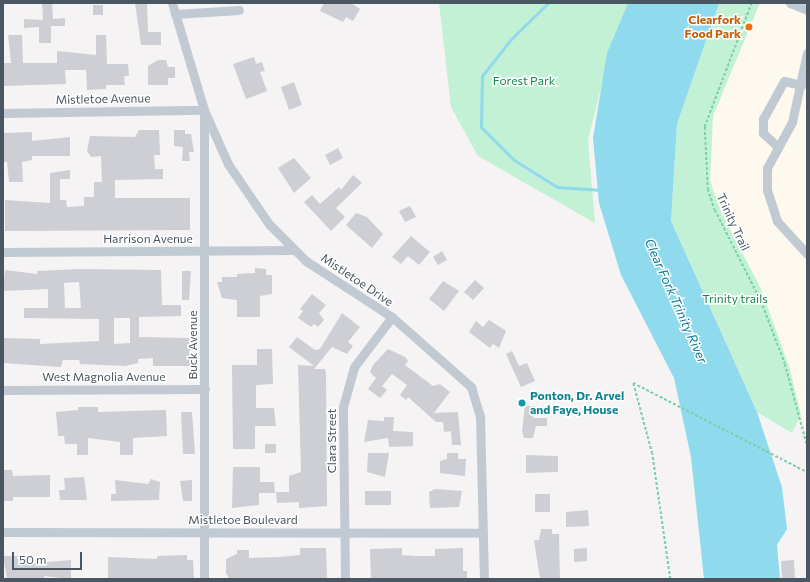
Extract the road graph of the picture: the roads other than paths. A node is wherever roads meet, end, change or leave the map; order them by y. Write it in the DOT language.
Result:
graph roads {
  1 [pos="172,3"];
  2 [pos="790,3"];
  3 [pos="239,10"];
  4 [pos="807,10"];
  5 [pos="175,14"];
  6 [pos="807,53"];
  7 [pos="802,85"];
  8 [pos="204,110"];
  9 [pos="3,112"];
  10 [pos="778,147"];
  11 [pos="294,250"];
  12 [pos="204,251"];
  13 [pos="3,252"];
  14 [pos="807,254"];
  15 [pos="392,317"];
  16 [pos="205,388"];
  17 [pos="3,390"];
  18 [pos="3,532"];
  19 [pos="203,532"];
  20 [pos="344,533"];
  21 [pos="484,533"];
  22 [pos="204,579"];
  23 [pos="345,579"];
  24 [pos="484,579"];
  1 -- 5 [label="street, Mistletoe Drive"];
  2 -- 4 [label="street"];
  3 -- 5 [label="street"];
  5 -- 8 [label="street, Mistletoe Drive"];
  6 -- 7 [label="street"];
  7 -- 10 [label="street"];
  7 -- 10 [label="street"];
  8 -- 9 [label="street, Mistletoe Avenue"];
  8 -- 11 [label="street, Mistletoe Drive"];
  8 -- 12 [label="street, Buck Avenue"];
  10 -- 14 [label="street"];
  11 -- 12 [label="street, Harrison Avenue"];
  11 -- 15 [label="street, Mistletoe Drive"];
  12 -- 13 [label="street, Harrison Avenue"];
  12 -- 16 [label="street, Buck Avenue"];
  15 -- 20 [label="street, Clara Street"];
  15 -- 21 [label="street, Mistletoe Drive"];
  16 -- 17 [label="street, West Magnolia Avenue"];
  16 -- 19 [label="street, Buck Avenue"];
  18 -- 19 [label="street, Mistletoe Boulevard"];
  19 -- 20 [label="street, Mistletoe Boulevard"];
  19 -- 22 [label="street, Buck Avenue"];
  20 -- 21 [label="street, Mistletoe Boulevard"];
  20 -- 23 [label="street, Clara Street"];
  21 -- 24 [label="street, Mistletoe Drive"];
}
